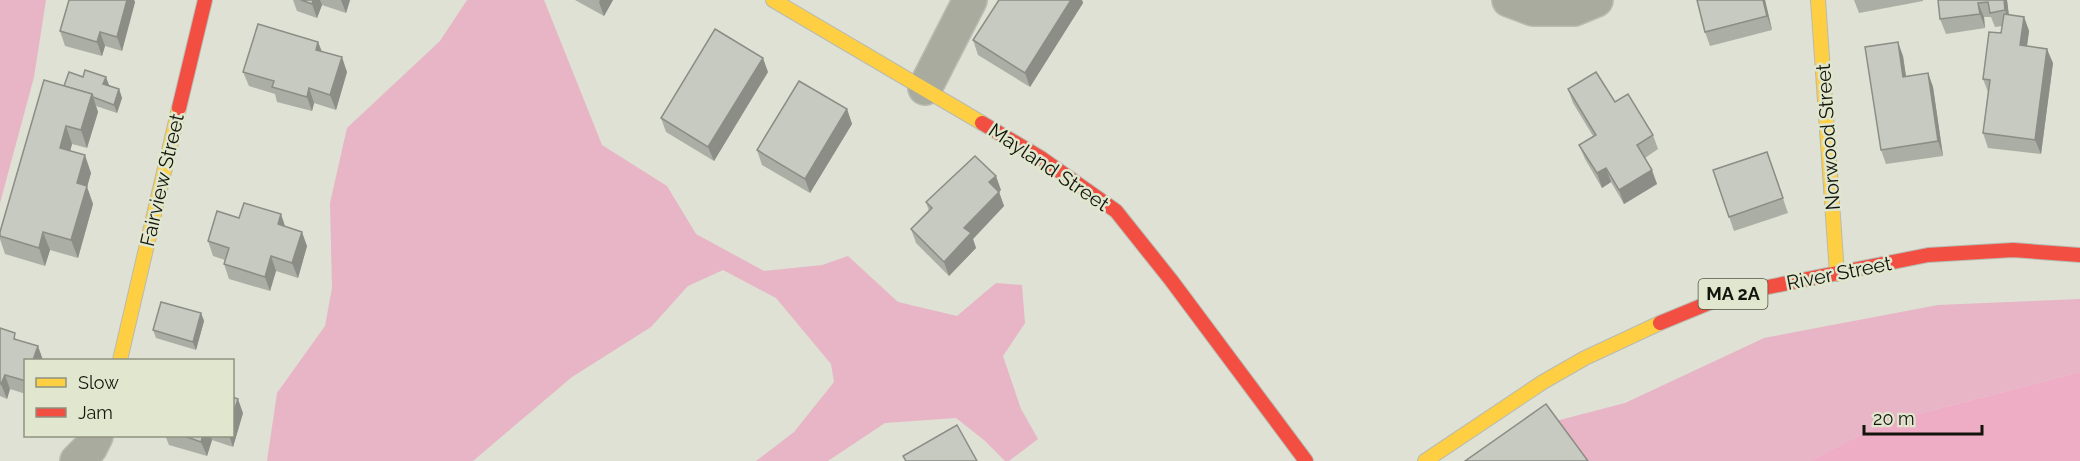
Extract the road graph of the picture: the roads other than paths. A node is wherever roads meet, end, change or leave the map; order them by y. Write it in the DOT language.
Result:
graph roads {
  1 [pos="205,0"];
  2 [pos="774,0"];
  3 [pos="969,0"];
  4 [pos="1509,0"];
  5 [pos="1596,0"];
  6 [pos="1818,0"];
  7 [pos="925,88"];
  8 [pos="2080,255"];
  9 [pos="1837,274"];
  10 [pos="120,359"];
  11 [pos="95,437"];
  12 [pos="77,461"];
  13 [pos="1306,461"];
  14 [pos="1425,461"];
  1 -- 10 [label="main road, Fairview Street"];
  2 -- 7 [label="main road, Mayland Street"];
  3 -- 7 [label="street"];
  4 -- 5 [label="street"];
  6 -- 9 [label="main road, Norwood Street"];
  7 -- 13 [label="main road, Mayland Street"];
  8 -- 9 [label="main road, River Street / MA 2A"];
  9 -- 14 [label="main road, River Street / MA 2A"];
  11 -- 12 [label="street"];
}
